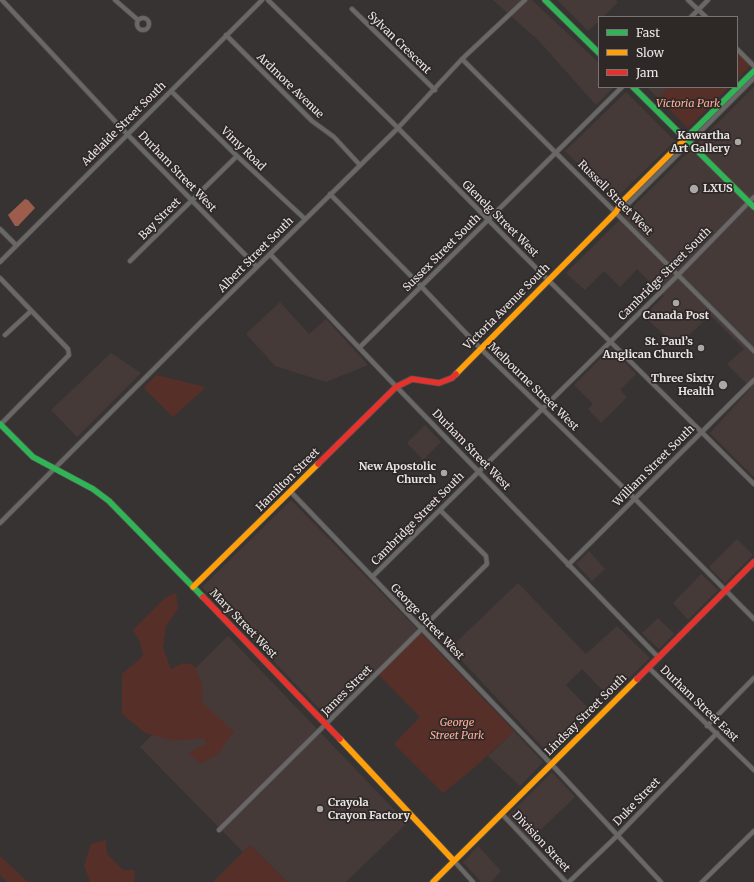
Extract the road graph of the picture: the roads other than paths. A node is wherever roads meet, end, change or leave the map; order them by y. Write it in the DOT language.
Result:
graph roads {
  1 [pos="2,0"];
  2 [pos="115,0"];
  3 [pos="262,0"];
  4 [pos="268,0"];
  5 [pos="525,0"];
  6 [pos="545,0"];
  7 [pos="688,0"];
  8 [pos="708,0"];
  9 [pos="352,9"];
  10 [pos="698,10"];
  11 [pos="693,16"];
  12 [pos="705,16"];
  13 [pos="138,20"];
  14 [pos="226,35"];
  15 [pos="738,50"];
  16 [pos="598,52"];
  17 [pos="462,59"];
  18 [pos="754,66"];
  19 [pos="754,71"];
  20 [pos="754,78"];
  21 [pos="621,88"];
  22 [pos="634,88"];
  23 [pos="738,88"];
  24 [pos="738,88"];
  25 [pos="435,90"];
  26 [pos="171,91"];
  27 [pos="397,128"];
  28 [pos="128,134"];
  29 [pos="687,141"];
  30 [pos="556,152"];
  31 [pos="237,156"];
  32 [pos="359,164"];
  33 [pos="330,194"];
  34 [pos="754,197"];
  35 [pos="192,200"];
  36 [pos="749,202"];
  37 [pos="754,207"];
  38 [pos="617,210"];
  39 [pos="305,219"];
  40 [pos="488,219"];
  41 [pos="0,229"];
  42 [pos="16,245"];
  43 [pos="270,254"];
  44 [pos="130,261"];
  45 [pos="0,262"];
  46 [pos="257,267"];
  47 [pos="678,275"];
  48 [pos="0,278"];
  49 [pos="549,280"];
  50 [pos="421,286"];
  51 [pos="31,311"];
  52 [pos="5,335"];
  53 [pos="610,342"];
  54 [pos="360,347"];
  55 [pos="480,348"];
  56 [pos="754,351"];
  57 [pos="754,380"];
  58 [pos="396,387"];
  59 [pos="542,408"];
  60 [pos="0,424"];
  61 [pos="701,432"];
  62 [pos="53,468"];
  63 [pos="479,471"];
  64 [pos="754,484"];
  65 [pos="291,492"];
  66 [pos="635,499"];
  67 [pos="440,510"];
  68 [pos="0,523"];
  69 [pos="754,562"];
  70 [pos="568,565"];
  71 [pos="372,577"];
  72 [pos="193,587"];
  73 [pos="726,591"];
  74 [pos="754,619"];
  75 [pos="422,629"];
  76 [pos="659,658"];
  77 [pos="649,668"];
  78 [pos="754,678"];
  79 [pos="326,724"];
  80 [pos="707,726"];
  81 [pos="717,733"];
  82 [pos="551,764"];
  83 [pos="754,770"];
  84 [pos="502,814"];
  85 [pos="219,830"];
  86 [pos="754,831"];
  87 [pos="618,835"];
  88 [pos="454,860"];
  89 [pos="432,882"];
  90 [pos="473,882"];
  91 [pos="568,882"];
  92 [pos="661,882"];
  93 [pos="702,882"];
  1 -- 28 [label="street, Durham Street West"];
  2 -- 13 [label="street"];
  3 -- 14 [label="street, Adelaide Street South"];
  4 -- 27 [label="street, Glenelg Street West"];
  5 -- 17 [label="street, Albert Street South"];
  6 -- 16 [label="street"];
  7 -- 10 [label="street"];
  8 -- 10 [label="street"];
  9 -- 25 [label="street, Sylvan Crescent"];
  10 -- 11 [label="street"];
  10 -- 12 [label="street"];
  14 -- 26 [label="street, Adelaide Street South"];
  14 -- 32 [label="street, Ardmore Avenue"];
  15 -- 18 [label="street"];
  17 -- 25 [label="street, Albert Street South"];
  17 -- 30 [label="street, Russell Street West"];
  19 -- 23 [label="street, Victoria Avenue South"];
  20 -- 29 [label="street"];
  21 -- 30 [label="street, Sussex Street South"];
  22 -- 29 [label="street"];
  24 -- 29 [label="street, Victoria Avenue South"];
  25 -- 27 [label="street, Albert Street South"];
  26 -- 28 [label="street, Adelaide Street South"];
  26 -- 31 [label="street, Vimy Road"];
  27 -- 32 [label="street, Albert Street South"];
  27 -- 40 [label="street, Glenelg Street West"];
  28 -- 35 [label="street, Durham Street West"];
  28 -- 42 [label="street, Adelaide Street South"];
  29 -- 36 [label="street"];
  29 -- 38 [label="street, Victoria Avenue South"];
  30 -- 38 [label="street, Russell Street West"];
  30 -- 40 [label="street, Sussex Street South"];
  31 -- 35 [label="street, Bay Street"];
  31 -- 39 [label="street, Vimy Road"];
  32 -- 33 [label="street, Albert Street South"];
  33 -- 39 [label="street, Albert Street South"];
  33 -- 50 [label="street, Melbourne Street West"];
  34 -- 36 [label="street, Cambridge Street South"];
  35 -- 44 [label="street, Bay Street"];
  35 -- 46 [label="street, Durham Street West"];
  36 -- 37 [label="street"];
  36 -- 47 [label="street, Cambridge Street South"];
  38 -- 47 [label="street, Russell Street West"];
  38 -- 49 [label="street, Victoria Avenue South"];
  39 -- 43 [label="street, Albert Street South"];
  40 -- 49 [label="street, Glenelg Street West"];
  40 -- 50 [label="street, Sussex Street South"];
  41 -- 42 [label="street"];
  42 -- 45 [label="street, Adelaide Street South"];
  43 -- 46 [label="street, Albert Street South"];
  43 -- 54 [label="street, Durham Street West"];
  46 -- 62 [label="street, Albert Street South"];
  47 -- 53 [label="street, Cambridge Street South"];
  47 -- 56 [label="street, Russell Street West"];
  48 -- 51 [label="street"];
  49 -- 53 [label="street, Glenelg Street West"];
  49 -- 55 [label="street, Victoria Avenue South"];
  50 -- 54 [label="street, Sussex Street South"];
  50 -- 55 [label="street, Melbourne Street West"];
  51 -- 52 [label="street"];
  51 -- 60 [label="street"];
  53 -- 59 [label="street, Cambridge Street South"];
  53 -- 61 [label="street, Glenelg Street West"];
  54 -- 58 [label="street, Durham Street West"];
  55 -- 58 [label="street, Victoria Avenue South"];
  55 -- 59 [label="street, Melbourne Street West"];
  57 -- 61 [label="street, William Street South"];
  58 -- 63 [label="street, Durham Street West"];
  58 -- 65 [label="street, Hamilton Street"];
  59 -- 63 [label="street, Cambridge Street South"];
  59 -- 66 [label="street, Melbourne Street West"];
  60 -- 62 [label="street, Mary Street West"];
  61 -- 64 [label="street, Glenelg Street West"];
  61 -- 66 [label="street, William Street South"];
  62 -- 68 [label="street, Albert Street South"];
  62 -- 72 [label="street, Mary Street West"];
  63 -- 67 [label="street, Cambridge Street South"];
  63 -- 70 [label="street, Durham Street West"];
  65 -- 71 [label="street, George Street West"];
  65 -- 72 [label="street, Hamilton Street"];
  66 -- 70 [label="street, William Street South"];
  66 -- 73 [label="street, Melbourne Street West"];
  67 -- 71 [label="street, Cambridge Street South"];
  67 -- 75 [label="street, James Street"];
  69 -- 73 [label="street, Lindsay Street South"];
  70 -- 76 [label="street, Durham Street West"];
  71 -- 75 [label="street, George Street West"];
  72 -- 79 [label="street, Mary Street West"];
  73 -- 74 [label="street, Melbourne Street West"];
  73 -- 76 [label="street, Lindsay Street South"];
  75 -- 79 [label="street, James Street"];
  75 -- 82 [label="street, George Street West"];
  76 -- 77 [label="street, Lindsay Street South"];
  77 -- 80 [label="street, Durham Street East"];
  77 -- 82 [label="street, Lindsay Street South"];
  78 -- 80 [label="street"];
  79 -- 85 [label="street, James Street"];
  79 -- 88 [label="street, Mary Street West"];
  80 -- 81 [label="street, Durham Street East"];
  81 -- 83 [label="street, Durham Street East"];
  81 -- 87 [label="street, Duke Street"];
  82 -- 84 [label="street, Lindsay Street South"];
  82 -- 87 [label="street, George Street West"];
  84 -- 88 [label="street, Lindsay Street South"];
  84 -- 91 [label="street, Division Street"];
  86 -- 93 [label="street"];
  87 -- 91 [label="street, Duke Street"];
  87 -- 92 [label="street, George Street West"];
  88 -- 89 [label="street, Lindsay Street South"];
  88 -- 90 [label="street"];
}
